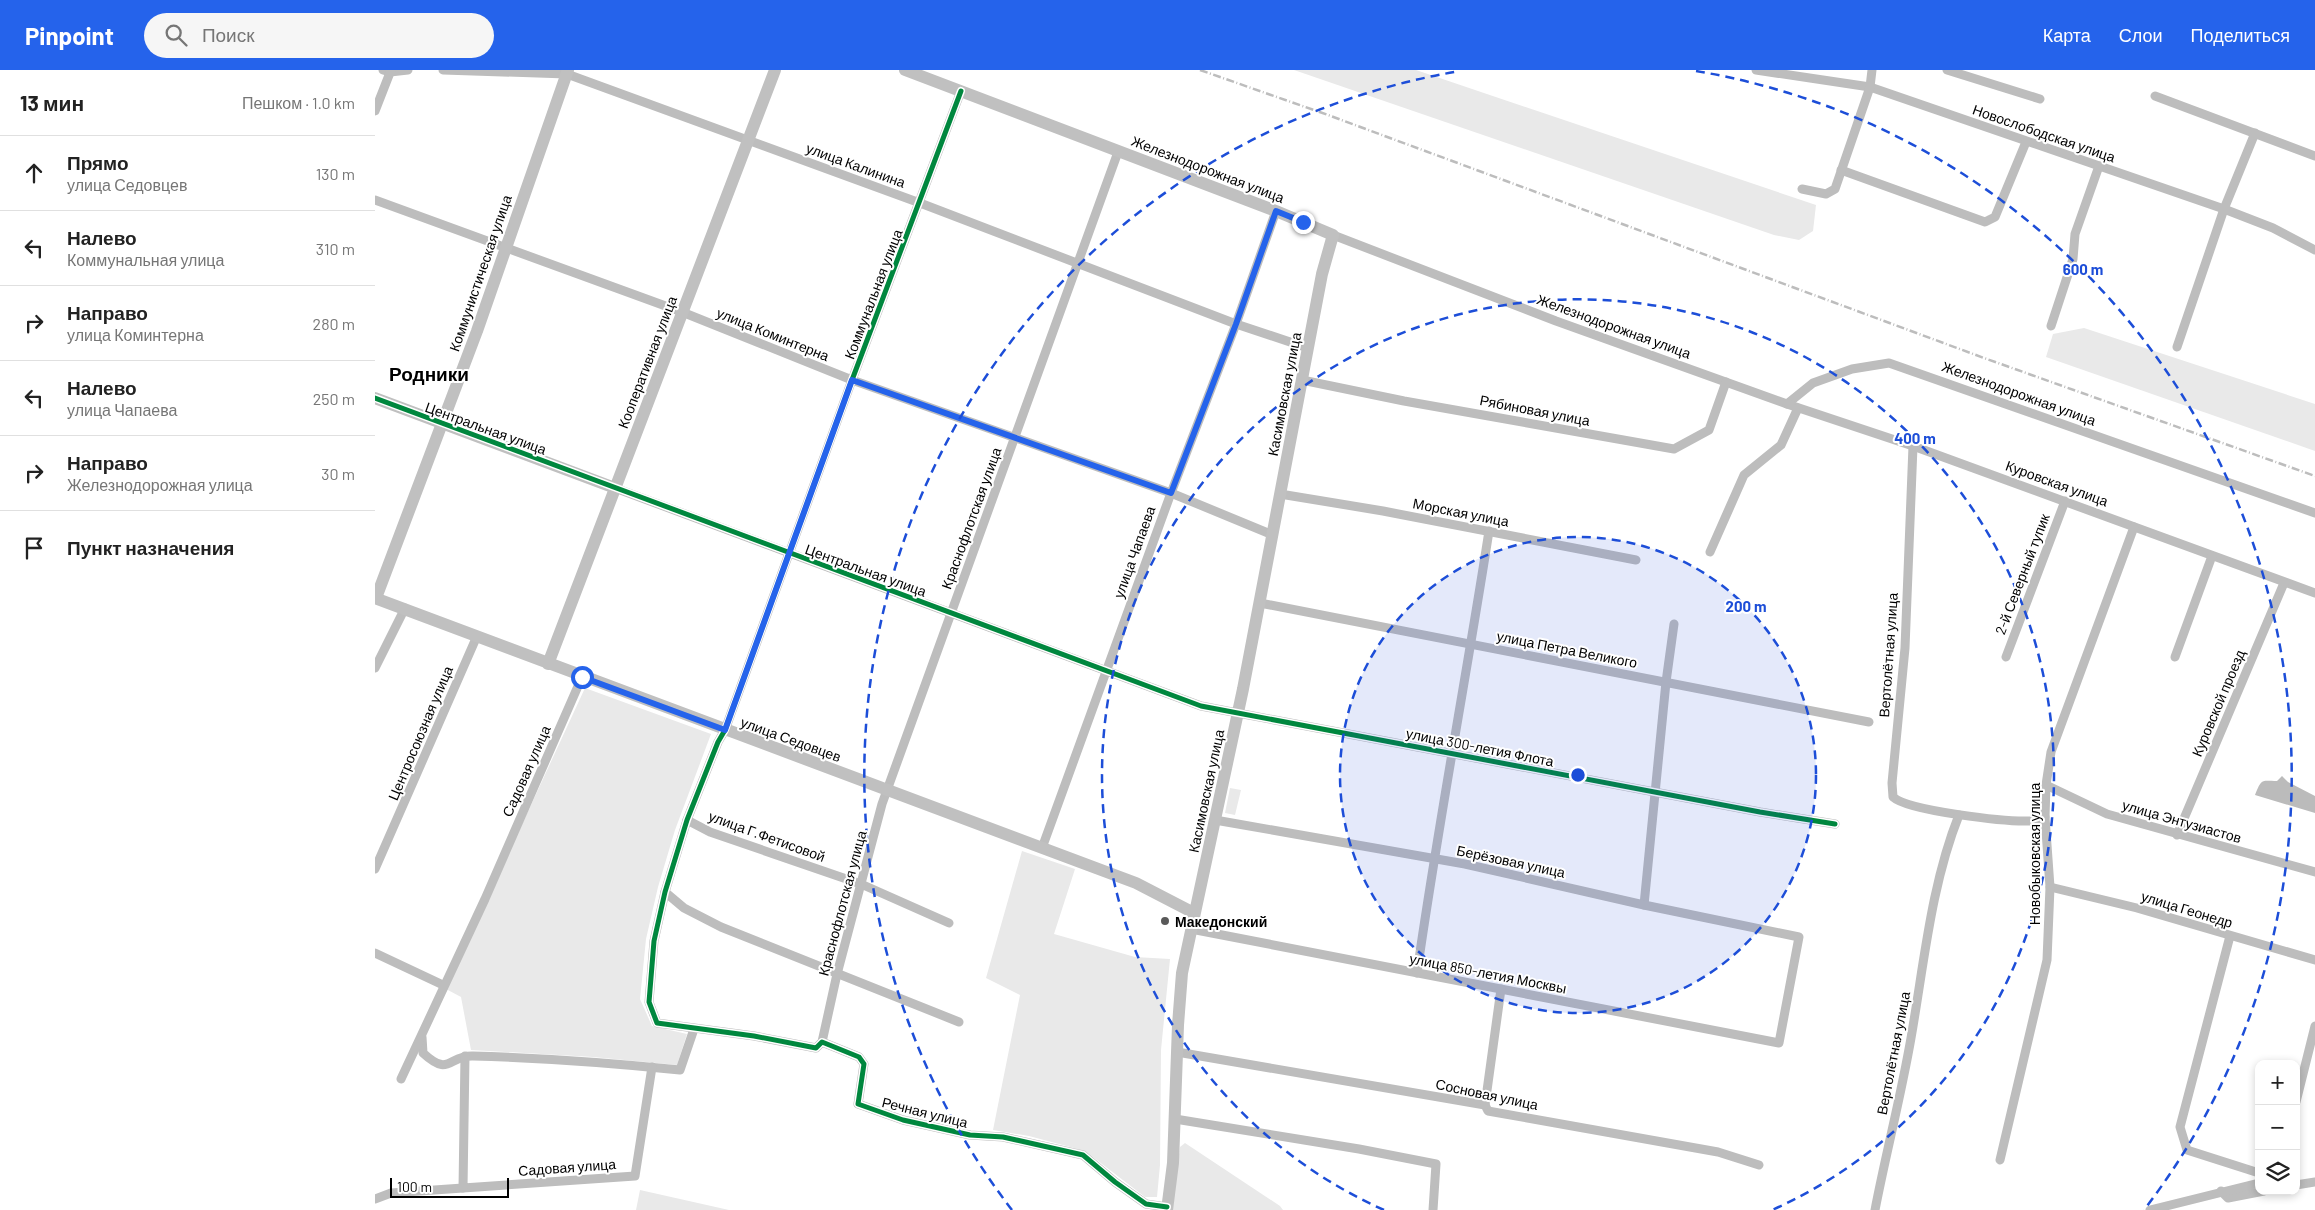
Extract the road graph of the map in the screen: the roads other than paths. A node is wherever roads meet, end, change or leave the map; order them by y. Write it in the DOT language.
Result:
graph roads {
  1 [pos="408,70"];
  2 [pos="443,70"];
  3 [pos="775,70"];
  4 [pos="905,70"];
  5 [pos="1756,70"];
  6 [pos="1872,70"];
  7 [pos="1947,70"];
  8 [pos="388,71"];
  9 [pos="567,72"];
  10 [pos="1870,88"];
  11 [pos="961,91"];
  12 [pos="2155,96"];
  13 [pos="2040,99"];
  14 [pos="375,111"];
  15 [pos="2255,133"];
  16 [pos="749,140"];
  17 [pos="2026,142"];
  18 [pos="1118,152"];
  19 [pos="2315,156"];
  20 [pos="2099,166"];
  21 [pos="1841,170"];
  22 [pos="1802,189"];
  23 [pos="375,200"];
  24 [pos="920,204"];
  25 [pos="2224,209"];
  26 [pos="1276,211"];
  27 [pos="1333,235"];
  28 [pos="504,248"];
  29 [pos="2315,250"];
  30 [pos="1077,265"];
  31 [pos="682,312"];
  32 [pos="1236,324"];
  33 [pos="2051,326"];
  34 [pos="2177,347"];
  35 [pos="1308,348"];
  36 [pos="852,380"];
  37 [pos="1302,380"];
  38 [pos="1726,382"];
  39 [pos="375,398"];
  40 [pos="1787,404"];
  41 [pos="1799,408"];
  42 [pos="442,423"];
  43 [pos="1016,437"];
  44 [pos="1913,446"];
  45 [pos="615,488"];
  46 [pos="1171,493"];
  47 [pos="1280,494"];
  48 [pos="2065,501"];
  49 [pos="2315,514"];
  50 [pos="2134,527"];
  51 [pos="1489,531"];
  52 [pos="1273,535"];
  53 [pos="1710,552"];
  54 [pos="788,553"];
  55 [pos="2211,556"];
  56 [pos="1635,560"];
  57 [pos="2284,583"];
  58 [pos="2315,593"];
  59 [pos="376,598"];
  60 [pos="1259,604"];
  61 [pos="405,608"];
  62 [pos="951,613"];
  63 [pos="1674,624"];
  64 [pos="477,636"];
  65 [pos="1471,644"];
  66 [pos="2006,656"];
  67 [pos="2175,657"];
  68 [pos="548,664"];
  69 [pos="375,668"];
  70 [pos="1105,672"];
  71 [pos="582,677"];
  72 [pos="1666,682"];
  73 [pos="1238,714"];
  74 [pos="1869,722"];
  75 [pos="725,730"];
  76 [pos="1452,753"];
  77 [pos="2046,785"];
  78 [pos="887,790"];
  79 [pos="1657,791"];
  80 [pos="1959,815"];
  81 [pos="2045,817"];
  82 [pos="687,820"];
  83 [pos="1215,820"];
  84 [pos="1835,824"];
  85 [pos="2177,835"];
  86 [pos="1042,848"];
  87 [pos="1433,858"];
  88 [pos="375,869"];
  89 [pos="2315,872"];
  90 [pos="861,884"];
  91 [pos="2050,887"];
  92 [pos="665,892"];
  93 [pos="1644,905"];
  94 [pos="1195,913"];
  95 [pos="949,923"];
  96 [pos="1191,929"];
  97 [pos="2230,936"];
  98 [pos="375,953"];
  99 [pos="2315,960"];
  100 [pos="1417,973"];
  101 [pos="837,974"];
  102 [pos="443,985"];
  103 [pos="1501,989"];
  104 [pos="959,1022"];
  105 [pos="2315,1026"];
  106 [pos="694,1029"];
  107 [pos="422,1035"];
  108 [pos="823,1042"];
  109 [pos="1779,1043"];
  110 [pos="1177,1052"];
  111 [pos="465,1056"];
  112 [pos="652,1067"];
  113 [pos="401,1079"];
  114 [pos="2300,1086"];
  115 [pos="1485,1105"];
  116 [pos="1175,1119"];
  117 [pos="2000,1160"];
  118 [pos="1759,1165"];
  119 [pos="2255,1172"];
  120 [pos="2315,1182"];
  121 [pos="2255,1184"];
  122 [pos="2300,1184"];
  123 [pos="463,1188"];
  124 [pos="2221,1191"];
  125 [pos="2255,1193"];
  126 [pos="375,1199"];
  127 [pos="1167,1208"];
  128 [pos="1433,1210"];
  129 [pos="1875,1210"];
  130 [pos="2151,1210"];
  1 -- 8 [label="street"];
  2 -- 9 [label="street, улица Калинина"];
  3 -- 16 [label="street, Кооперативная улица"];
  4 -- 11 [label="street, Железнодорожная улица"];
  5 -- 10 [label="street, Новослободская улица"];
  6 -- 10 [label="street"];
  7 -- 13 [label="street"];
  8 -- 14 [label="street"];
  9 -- 16 [label="street, улица Калинина"];
  9 -- 28 [label="street, Коммунистическая улица"];
  10 -- 17 [label="street, Новослободская улица"];
  10 -- 21 [label="street"];
  11 -- 18 [label="street, Железнодорожная улица"];
  11 -- 24 [label="street, Коммунальная улица"];
  12 -- 15 [label="street"];
  15 -- 19 [label="street"];
  15 -- 25 [label="street"];
  16 -- 24 [label="street, улица Калинина"];
  16 -- 31 [label="street, Кооперативная улица"];
  17 -- 20 [label="street, Новослободская улица"];
  17 -- 21 [label="street"];
  18 -- 26 [label="street, Железнодорожная улица"];
  18 -- 30 [label="street, Краснофлотская улица"];
  20 -- 25 [label="street, Новослободская улица"];
  20 -- 33 [label="street"];
  21 -- 22 [label="street"];
  23 -- 28 [label="street, улица Коминтерна"];
  24 -- 30 [label="street, улица Калинина"];
  24 -- 36 [label="street, Коммунальная улица"];
  25 -- 29 [label="street, Новослободская улица"];
  25 -- 34 [label="street"];
  26 -- 27 [label="street, Железнодорожная улица"];
  26 -- 32 [label="street, улица Чапаева"];
  27 -- 35 [label="street, Касимовская улица"];
  27 -- 38 [label="street, Железнодорожная улица"];
  28 -- 31 [label="street, улица Коминтерна"];
  28 -- 42 [label="street, Коммунистическая улица"];
  30 -- 32 [label="street, улица Калинина"];
  30 -- 43 [label="street, Краснофлотская улица"];
  31 -- 36 [label="street, улица Коминтерна"];
  31 -- 45 [label="street, Кооперативная улица"];
  32 -- 35 [label="street, улица Калинина"];
  32 -- 46 [label="street, улица Чапаева"];
  35 -- 37 [label="street, Касимовская улица"];
  36 -- 43 [label="street, улица Коминтерна"];
  36 -- 54 [label="street, Коммунальная улица"];
  37 -- 38 [label="street, Рябиновая улица"];
  37 -- 47 [label="street, Касимовская улица"];
  38 -- 40 [label="street, Железнодорожная улица"];
  39 -- 42 [label="street, Центральная улица"];
  40 -- 41 [label="street, Куровская улица"];
  40 -- 49 [label="street, Железнодорожная улица"];
  41 -- 44 [label="street, Куровская улица"];
  41 -- 53 [label="street"];
  42 -- 45 [label="street, Центральная улица"];
  42 -- 59 [label="street, Коммунистическая улица"];
  43 -- 46 [label="street, улица Коминтерна"];
  43 -- 62 [label="street, Краснофлотская улица"];
  44 -- 48 [label="street, Куровская улица"];
  44 -- 80 [label="street, Вертолётная улица"];
  45 -- 54 [label="street, Центральная улица"];
  45 -- 68 [label="street, Кооперативная улица"];
  46 -- 52 [label="street, улица Коминтерна"];
  46 -- 70 [label="street, улица Чапаева"];
  47 -- 51 [label="street, Морская улица"];
  47 -- 52 [label="street, Касимовская улица"];
  48 -- 50 [label="street, Куровская улица"];
  48 -- 66 [label="street, 2-й Северный тупик"];
  50 -- 55 [label="street, Куровская улица"];
  50 -- 77 [label="street, Новобыковская улица"];
  51 -- 56 [label="street, Морская улица"];
  51 -- 65 [label="street"];
  52 -- 60 [label="street, Касимовская улица"];
  54 -- 62 [label="street, Центральная улица"];
  54 -- 75 [label="street, Коммунальная улица"];
  55 -- 57 [label="street, Куровская улица"];
  55 -- 67 [label="street"];
  57 -- 58 [label="street, Куровская улица"];
  57 -- 85 [label="street, Куровской проезд"];
  59 -- 61 [label="street, улица Седовцев"];
  60 -- 65 [label="street, улица Петра Великого"];
  60 -- 73 [label="street, Касимовская улица"];
  61 -- 64 [label="street, улица Седовцев"];
  61 -- 69 [label="street"];
  62 -- 70 [label="street, Центральная улица"];
  62 -- 78 [label="street, Краснофлотская улица"];
  63 -- 72 [label="street"];
  64 -- 68 [label="street, улица Седовцев"];
  64 -- 88 [label="street, Центросоюзная улица"];
  65 -- 72 [label="street, улица Петра Великого"];
  65 -- 76 [label="street"];
  68 -- 71 [label="street, улица Седовцев"];
  70 -- 73 [label="street, Центральная улица"];
  70 -- 86 [label="street, улица Чапаева"];
  71 -- 75 [label="street, улица Седовцев"];
  71 -- 102 [label="street, Садовая улица"];
  72 -- 74 [label="street, улица Петра Великого"];
  72 -- 79 [label="street"];
  73 -- 76 [label="street, улица 300-летия Флота"];
  73 -- 83 [label="street, Касимовская улица"];
  75 -- 78 [label="street, улица Седовцев"];
  75 -- 82 [label="street, Коммунальная улица"];
  76 -- 79 [label="street, улица 300-летия Флота"];
  76 -- 87 [label="street"];
  77 -- 81 [label="street, Новобыковская улица"];
  77 -- 85 [label="street, улица Энтузиастов"];
  78 -- 86 [label="street, улица Седовцев"];
  78 -- 90 [label="street, Краснофлотская улица"];
  79 -- 84 [label="street, улица 300-летия Флота"];
  79 -- 93 [label="street"];
  80 -- 81 [label="street, Вертолётная улица"];
  80 -- 129 [label="street, Вертолётная улица"];
  81 -- 91 [label="street, Новобыковская улица"];
  82 -- 90 [label="street, улица Г.Фетисовой"];
  82 -- 92 [label="street, Коммунальная улица"];
  83 -- 87 [label="street, Берёзовая улица"];
  83 -- 94 [label="street, Касимовская улица"];
  85 -- 89 [label="street, улица Энтузиастов"];
  86 -- 94 [label="street, улица Седовцев"];
  87 -- 93 [label="street, Берёзовая улица"];
  87 -- 100 [label="street"];
  90 -- 95 [label="street, улица Г.Фетисовой"];
  90 -- 101 [label="street, Краснофлотская улица"];
  91 -- 97 [label="street, улица Геонедр"];
  91 -- 117 [label="street, Новобыковская улица"];
  92 -- 101 [label="street"];
  92 -- 106 [label="street, Коммунальная улица"];
  93 -- 109 [label="street, Берёзовая улица"];
  94 -- 96 [label="street, Касимовская улица"];
  96 -- 100 [label="street, улица 850-летия Москвы"];
  96 -- 110 [label="street, Касимовская улица"];
  97 -- 99 [label="street, улица Геонедр"];
  97 -- 119 [label="street"];
  98 -- 102 [label="street"];
  100 -- 103 [label="street, улица 850-летия Москвы"];
  101 -- 104 [label="street"];
  101 -- 108 [label="street, Краснофлотская улица"];
  102 -- 107 [label="street, Садовая улица"];
  103 -- 109 [label="street, улица 850-летия Москвы"];
  103 -- 115 [label="street"];
  105 -- 114 [label="street"];
  106 -- 108 [label="street"];
  106 -- 112 [label="street"];
  107 -- 111 [label="street"];
  107 -- 113 [label="street, Садовая улица"];
  108 -- 127 [label="street, Речная улица"];
  110 -- 115 [label="street, Сосновая улица"];
  110 -- 116 [label="street, Касимовская улица"];
  111 -- 112 [label="street"];
  111 -- 123 [label="street"];
  112 -- 123 [label="street, Садовая улица"];
  115 -- 118 [label="street, Сосновая улица"];
  116 -- 127 [label="street, Касимовская улица"];
  116 -- 128 [label="street"];
  120 -- 122 [label="street"];
  121 -- 124 [label="street"];
  123 -- 126 [label="street"];
  124 -- 125 [label="street"];
  124 -- 130 [label="street"];
}
